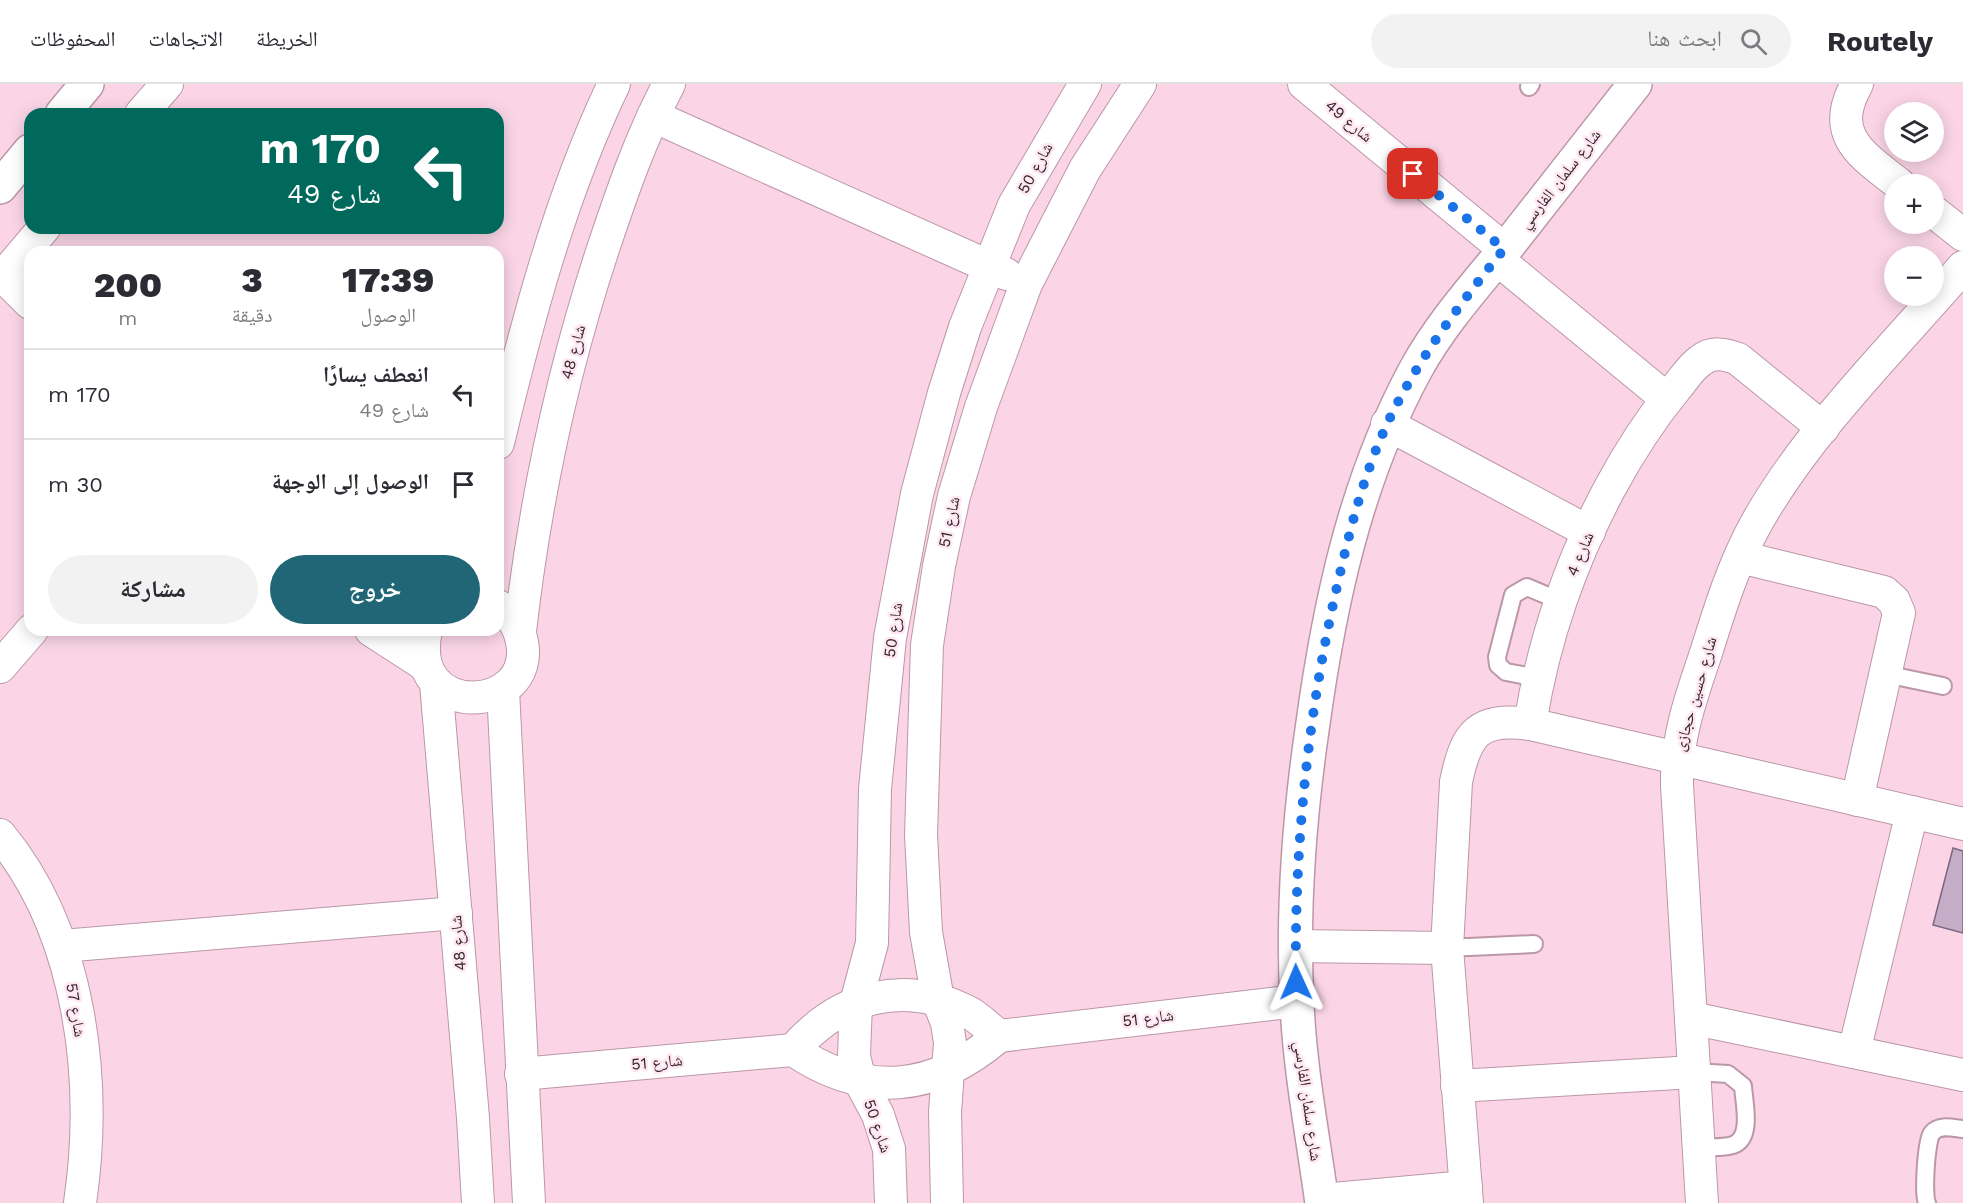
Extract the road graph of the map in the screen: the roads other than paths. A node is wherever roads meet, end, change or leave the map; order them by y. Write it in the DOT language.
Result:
graph roads {
  1 [pos="87,84"];
  2 [pos="167,84"];
  3 [pos="614,84"];
  4 [pos="669,84"];
  5 [pos="1084,84"];
  6 [pos="1140,84"];
  7 [pos="1304,84"];
  8 [pos="1635,84"];
  9 [pos="1857,84"];
  10 [pos="67,108"];
  11 [pos="146,108"];
  12 [pos="653,116"];
  13 [pos="24,158"];
  14 [pos="1886,174"];
  15 [pos="0,187"];
  16 [pos="1944,220"];
  17 [pos="1963,235"];
  18 [pos="1501,254"];
  19 [pos="24,257"];
  20 [pos="987,266"];
  21 [pos="1963,267"];
  22 [pos="2,278"];
  23 [pos="1026,284"];
  24 [pos="24,298"];
  25 [pos="1667,399"];
  26 [pos="504,420"];
  27 [pos="1387,424"];
  28 [pos="1823,428"];
  29 [pos="1589,532"];
  30 [pos="1740,558"];
  31 [pos="1560,601"];
  32 [pos="504,611"];
  33 [pos="520,632"];
  34 [pos="27,636"];
  35 [pos="379,636"];
  36 [pos="425,636"];
  37 [pos="0,667"];
  38 [pos="431,674"];
  39 [pos="1885,674"];
  40 [pos="1538,678"];
  41 [pos="1943,686"];
  42 [pos="503,690"];
  43 [pos="1530,723"];
  44 [pos="1677,759"];
  45 [pos="1857,800"];
  46 [pos="1912,812"];
  47 [pos="1963,824"];
  48 [pos="0,835"];
  49 [pos="456,912"];
  50 [pos="1534,944"];
  51 [pos="62,946"];
  52 [pos="1295,946"];
  53 [pos="1447,948"];
  54 [pos="938,1000"];
  55 [pos="1296,1001"];
  56 [pos="856,1003"];
  57 [pos="1691,1018"];
  58 [pos="999,1036"];
  59 [pos="793,1050"];
  60 [pos="1854,1052"];
  61 [pos="947,1072"];
  62 [pos="1694,1072"];
  63 [pos="521,1074"];
  64 [pos="1963,1075"];
  65 [pos="860,1081"];
  66 [pos="1457,1086"];
  67 [pos="1963,1129"];
  68 [pos="1699,1148"];
  69 [pos="1467,1195"];
  70 [pos="1322,1202"];
  71 [pos="80,1203"];
  72 [pos="478,1203"];
  73 [pos="529,1203"];
  74 [pos="891,1203"];
  75 [pos="947,1203"];
  76 [pos="1702,1203"];
  77 [pos="1926,1203"];
  1 -- 10 [label="main road"];
  2 -- 11 [label="street"];
  3 -- 26 [label="street"];
  4 -- 12 [label="street, شارع 48"];
  5 -- 20 [label="street, شارع 50"];
  6 -- 23 [label="street, شارع 51"];
  7 -- 18 [label="street, شارع 49"];
  8 -- 18 [label="main road, شارع سلمان الفارسي"];
  9 -- 14 [label="street"];
  12 -- 20 [label="street"];
  12 -- 33 [label="street, شارع 48"];
  13 -- 15 [label="main road"];
  16 -- 17 [label="street"];
  18 -- 25 [label="street"];
  18 -- 27 [label="main road, شارع سلمان الفارسي"];
  19 -- 22 [label="street"];
  20 -- 23 [label="street"];
  20 -- 56 [label="street, شارع 50"];
  21 -- 28 [label="street, شارع حسين حجازى"];
  22 -- 24 [label="street"];
  23 -- 54 [label="street, شارع 51"];
  25 -- 28 [label="street, شارع 4"];
  25 -- 29 [label="street, شارع 4"];
  27 -- 29 [label="street"];
  27 -- 52 [label="main road, شارع سلمان الفارسي"];
  28 -- 30 [label="street, شارع حسين حجازى"];
  29 -- 31 [label="street, شارع 4"];
  30 -- 39 [label="street"];
  30 -- 44 [label="street, شارع حسين حجازى"];
  31 -- 40 [label="street, شارع 4"];
  31 -- 40 [label="lane"];
  32 -- 33 [label="street"];
  33 -- 42 [label="street, شارع 48"];
  34 -- 37 [label="street"];
  35 -- 38 [label="street"];
  36 -- 38 [label="street, شارع 48"];
  38 -- 42 [label="street"];
  38 -- 49 [label="street, شارع 48"];
  39 -- 41 [label="lane"];
  39 -- 45 [label="street"];
  40 -- 43 [label="street, شارع 4"];
  42 -- 63 [label="street"];
  43 -- 44 [label="street"];
  43 -- 53 [label="street"];
  44 -- 45 [label="street"];
  44 -- 57 [label="street, شارع حسين حجازى"];
  45 -- 46 [label="street"];
  46 -- 47 [label="street"];
  46 -- 60 [label="street"];
  48 -- 51 [label="street, شارع 57"];
  49 -- 51 [label="street"];
  49 -- 72 [label="street, شارع 48"];
  50 -- 53 [label="lane"];
  51 -- 71 [label="street, شارع 57"];
  52 -- 53 [label="street"];
  52 -- 55 [label="main road, شارع سلمان الفارسي"];
  53 -- 66 [label="street"];
  54 -- 56 [label="street"];
  54 -- 58 [label="street"];
  54 -- 61 [label="street, شارع 51"];
  55 -- 58 [label="street, شارع 51"];
  55 -- 70 [label="main road, شارع سلمان الفارسي"];
  56 -- 59 [label="street"];
  56 -- 65 [label="street, شارع 50"];
  57 -- 60 [label="street"];
  57 -- 62 [label="street, شارع حسين حجازى"];
  58 -- 61 [label="street"];
  59 -- 63 [label="street, شارع 51"];
  59 -- 65 [label="street"];
  60 -- 64 [label="street"];
  61 -- 65 [label="street"];
  61 -- 75 [label="street, شارع 51"];
  62 -- 66 [label="street"];
  62 -- 68 [label="street, شارع حسين حجازى"];
  62 -- 68 [label="lane"];
  63 -- 73 [label="street"];
  65 -- 74 [label="street, شارع 50"];
  66 -- 69 [label="street"];
  67 -- 77 [label="lane"];
  68 -- 76 [label="street, شارع حسين حجازى"];
  69 -- 70 [label="street"];
}
